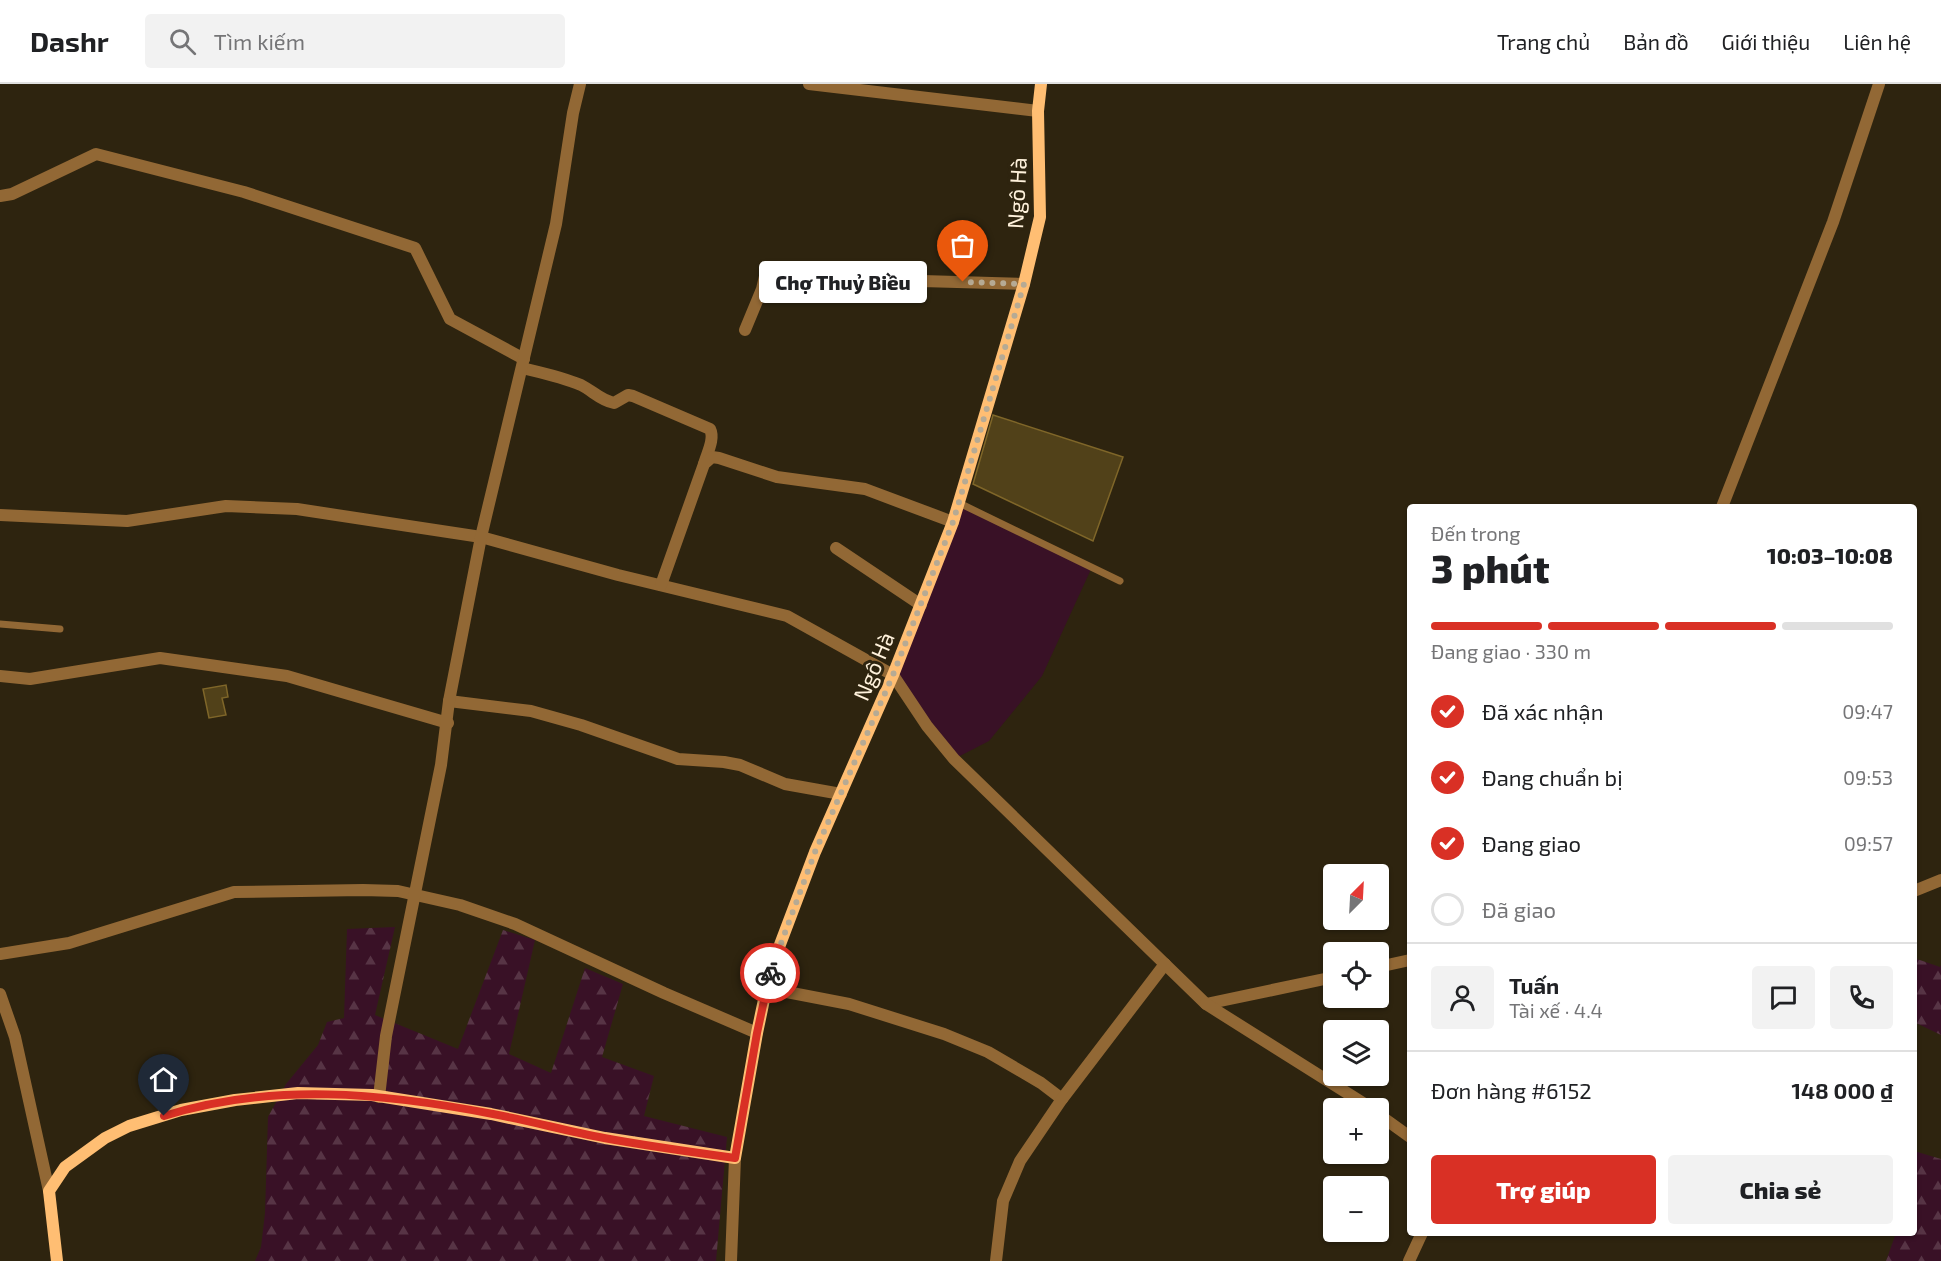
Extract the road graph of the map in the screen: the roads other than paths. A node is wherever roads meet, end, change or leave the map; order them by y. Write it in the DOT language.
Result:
graph roads {
  1 [pos="580,84"];
  2 [pos="809,84"];
  3 [pos="1041,84"];
  4 [pos="1880,84"];
  5 [pos="1038,111"];
  6 [pos="0,196"];
  7 [pos="1024,284"];
  8 [pos="745,330"];
  9 [pos="523,363"];
  10 [pos="704,464"];
  11 [pos="959,503"];
  12 [pos="1723,504"];
  13 [pos="0,515"];
  14 [pos="953,522"];
  15 [pos="482,537"];
  16 [pos="836,548"];
  17 [pos="1120,581"];
  18 [pos="661,585"];
  19 [pos="921,605"];
  20 [pos="0,624"];
  21 [pos="60,629"];
  22 [pos="893,675"];
  23 [pos="0,676"];
  24 [pos="449,701"];
  25 [pos="448,723"];
  26 [pos="841,794"];
  27 [pos="1941,880"];
  28 [pos="1917,890"];
  29 [pos="415,894"];
  30 [pos="0,954"];
  31 [pos="1407,961"];
  32 [pos="1165,964"];
  33 [pos="1389,965"];
  34 [pos="1323,978"];
  35 [pos="766,988"];
  36 [pos="0,994"];
  37 [pos="1206,1004"];
  38 [pos="757,1033"];
  39 [pos="379,1097"];
  40 [pos="1355,1098"];
  41 [pos="1062,1099"];
  42 [pos="1389,1122"];
  43 [pos="1407,1135"];
  44 [pos="735,1158"];
  45 [pos="49,1191"];
  46 [pos="1421,1236"];
  47 [pos="57,1261"];
  48 [pos="731,1261"];
  49 [pos="996,1261"];
  50 [pos="1409,1261"];
  1 -- 9 [label="street"];
  2 -- 5 [label="street"];
  3 -- 5 [label="street, Ngô Hà"];
  4 -- 12 [label="street"];
  5 -- 7 [label="street, Ngô Hà"];
  6 -- 9 [label="street"];
  7 -- 8 [label="street"];
  7 -- 11 [label="street, Ngô Hà"];
  9 -- 10 [label="street"];
  9 -- 15 [label="street"];
  10 -- 14 [label="street"];
  10 -- 18 [label="street"];
  11 -- 14 [label="street, Ngô Hà"];
  11 -- 17 [label="lane"];
  13 -- 15 [label="street"];
  14 -- 19 [label="street, Ngô Hà"];
  15 -- 18 [label="street"];
  15 -- 24 [label="street"];
  16 -- 19 [label="street"];
  18 -- 22 [label="street"];
  19 -- 22 [label="street, Ngô Hà"];
  20 -- 21 [label="lane"];
  22 -- 26 [label="street, Ngô Hà"];
  22 -- 32 [label="street"];
  23 -- 25 [label="street"];
  24 -- 25 [label="street"];
  24 -- 26 [label="street"];
  25 -- 29 [label="street"];
  26 -- 35 [label="street, Ngô Hà"];
  27 -- 28 [label="street"];
  29 -- 30 [label="street"];
  29 -- 38 [label="street"];
  29 -- 39 [label="street"];
  31 -- 33 [label="street"];
  32 -- 37 [label="street"];
  32 -- 41 [label="street"];
  34 -- 37 [label="street"];
  35 -- 38 [label="street, Ngô Hà"];
  35 -- 41 [label="street"];
  36 -- 45 [label="street"];
  37 -- 40 [label="street"];
  38 -- 44 [label="street, Ngô Hà"];
  39 -- 44 [label="street"];
  39 -- 45 [label="street"];
  41 -- 49 [label="street"];
  42 -- 43 [label="street"];
  44 -- 48 [label="street, Ngô Hà"];
  45 -- 47 [label="street"];
  46 -- 50 [label="street"];
}
